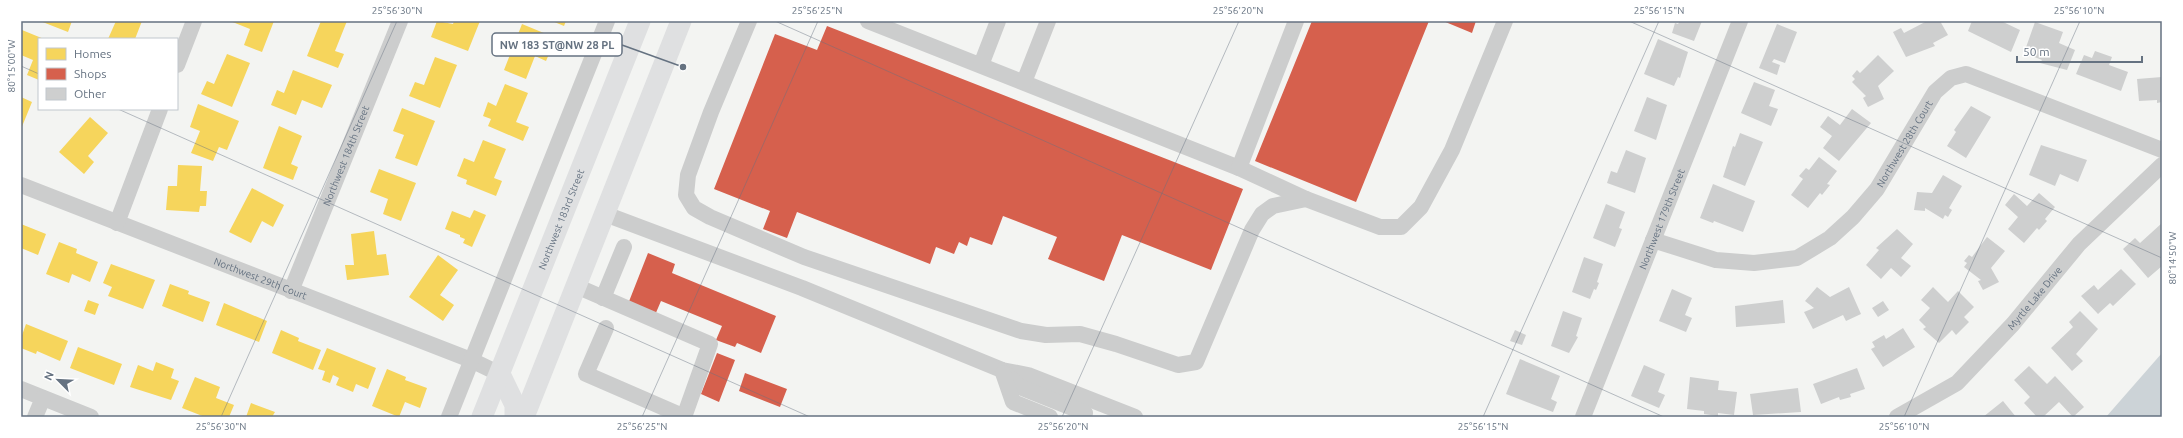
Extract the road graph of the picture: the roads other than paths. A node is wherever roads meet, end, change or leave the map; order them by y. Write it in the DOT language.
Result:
graph roads {
  1 [pos="194,21"];
  2 [pos="400,21"];
  3 [pos="607,21"];
  4 [pos="640,21"];
  5 [pos="681,21"];
  6 [pos="749,21"];
  7 [pos="868,21"];
  8 [pos="998,21"];
  9 [pos="1048,21"];
  10 [pos="1296,21"];
  11 [pos="1505,21"];
  12 [pos="1740,21"];
  13 [pos="178,62"];
  14 [pos="980,65"];
  15 [pos="1024,82"];
  16 [pos="160,110"];
  17 [pos="2162,150"];
  18 [pos="2162,165"];
  19 [pos="1239,168"];
  20 [pos="21,185"];
  21 [pos="1306,199"];
  22 [pos="605,214"];
  23 [pos="117,223"];
  24 [pos="1653,240"];
  25 [pos="624,247"];
  26 [pos="576,286"];
  27 [pos="291,290"];
  28 [pos="603,298"];
  29 [pos="606,328"];
  30 [pos="471,360"];
  31 [pos="1002,370"];
  32 [pos="500,374"];
  33 [pos="21,389"];
  34 [pos="43,398"];
  35 [pos="1087,410"];
  36 [pos="35,417"];
  37 [pos="91,417"];
  38 [pos="449,417"];
  39 [pos="482,417"];
  40 [pos="515,417"];
  41 [pos="524,417"];
  42 [pos="684,417"];
  43 [pos="1050,417"];
  44 [pos="1135,417"];
  45 [pos="1583,417"];
  46 [pos="1897,417"];
  1 -- 13 [label="street"];
  2 -- 27 [label="street, Northwest 184th Street"];
  3 -- 30 [label="street"];
  4 -- 32 [label="main road, Northwest 183rd Street"];
  5 -- 22 [label="main road"];
  6 -- 21 [label="street"];
  7 -- 14 [label="street"];
  8 -- 14 [label="street"];
  9 -- 15 [label="street"];
  10 -- 19 [label="street"];
  11 -- 21 [label="street"];
  12 -- 24 [label="street, Northwest 179th Street"];
  14 -- 15 [label="street"];
  15 -- 19 [label="street"];
  16 -- 23 [label="street"];
  17 -- 24 [label="street, Northwest 28th Court"];
  18 -- 46 [label="street, Myrtle Lake Drive"];
  19 -- 21 [label="street"];
  20 -- 23 [label="street, Northwest 29th Court"];
  22 -- 26 [label="main road"];
  22 -- 31 [label="street"];
  23 -- 27 [label="street, Northwest 29th Court"];
  24 -- 45 [label="street, Northwest 179th Street"];
  25 -- 28 [label="street"];
  26 -- 28 [label="street"];
  26 -- 41 [label="main road"];
  27 -- 30 [label="street, Northwest 29th Court"];
  28 -- 42 [label="street"];
  29 -- 42 [label="street"];
  30 -- 32 [label="street, Northwest 29th Court"];
  30 -- 38 [label="street"];
  31 -- 35 [label="street"];
  31 -- 43 [label="street"];
  32 -- 39 [label="main road, Northwest 183rd Street"];
  32 -- 40 [label="main road"];
  33 -- 34 [label="street"];
  34 -- 36 [label="street"];
  34 -- 37 [label="street"];
  35 -- 44 [label="street"];
}
